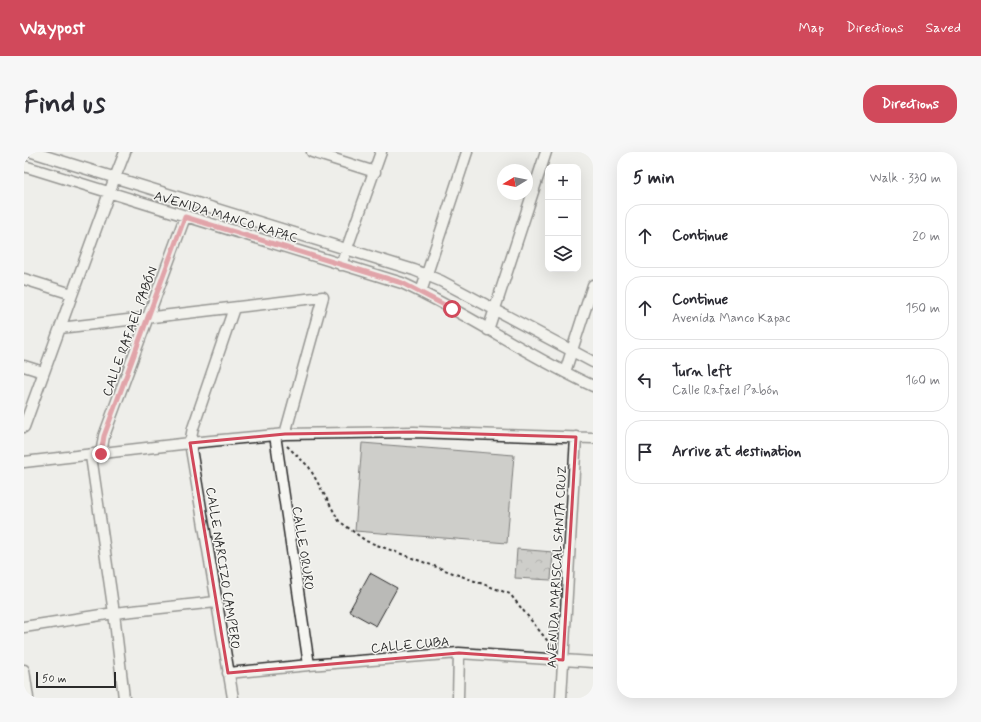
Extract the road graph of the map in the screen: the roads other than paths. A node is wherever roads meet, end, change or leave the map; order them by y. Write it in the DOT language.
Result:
graph roads {
  1 [pos="32,152"];
  2 [pos="125,152"];
  3 [pos="312,152"];
  4 [pos="381,152"];
  5 [pos="467,152"];
  6 [pos="546,152"];
  7 [pos="24,166"];
  8 [pos="375,172"];
  9 [pos="115,177"];
  10 [pos="109,193"];
  11 [pos="185,217"];
  12 [pos="347,249"];
  13 [pos="341,265"];
  14 [pos="426,275"];
  15 [pos="24,278"];
  16 [pos="593,285"];
  17 [pos="420,292"];
  18 [pos="72,294"];
  19 [pos="234,308"];
  20 [pos="495,310"];
  21 [pos="148,318"];
  22 [pos="60,328"];
  23 [pos="488,330"];
  24 [pos="572,351"];
  25 [pos="593,362"];
  26 [pos="24,366"];
  27 [pos="43,372"];
  28 [pos="565,372"];
  29 [pos="593,386"];
  30 [pos="24,428"];
  31 [pos="280,434"];
  32 [pos="576,437"];
  33 [pos="593,438"];
  34 [pos="190,443"];
  35 [pos="96,455"];
  36 [pos="24,462"];
  37 [pos="216,602"];
  38 [pos="114,613"];
  39 [pos="24,627"];
  40 [pos="459,652"];
  41 [pos="563,660"];
  42 [pos="593,662"];
  43 [pos="309,665"];
  44 [pos="24,670"];
  45 [pos="228,673"];
  46 [pos="28,698"];
  47 [pos="124,698"];
  48 [pos="233,698"];
  49 [pos="458,698"];
  50 [pos="561,698"];
  1 -- 9 [label="street"];
  2 -- 9 [label="street"];
  3 -- 8 [label="street"];
  4 -- 8 [label="street"];
  5 -- 14 [label="street"];
  6 -- 20 [label="street"];
  7 -- 10 [label="street, AVENIDA MANCO KAPAC"];
  8 -- 12 [label="street"];
  9 -- 10 [label="street"];
  9 -- 12 [label="street"];
  10 -- 11 [label="street, AVENIDA MANCO KAPAC"];
  10 -- 18 [label="street"];
  11 -- 13 [label="street, AVENIDA MANCO KAPAC"];
  11 -- 21 [label="street, CALLE RAFAEL PABÓN"];
  12 -- 13 [label="street"];
  12 -- 14 [label="street"];
  13 -- 17 [label="street, AVENIDA MANCO KAPAC"];
  14 -- 17 [label="street"];
  14 -- 20 [label="street"];
  15 -- 18 [label="street"];
  16 -- 24 [label="street"];
  17 -- 23 [label="street, AVENIDA MANCO KAPAC"];
  18 -- 22 [label="street"];
  19 -- 21 [label="street"];
  19 -- 31 [label="street"];
  19 -- 34 [label="street"];
  20 -- 23 [label="street"];
  20 -- 24 [label="street"];
  21 -- 22 [label="street"];
  21 -- 35 [label="street, CALLE RAFAEL PABÓN"];
  22 -- 27 [label="street"];
  23 -- 28 [label="street, AVENIDA MANCO KAPAC"];
  24 -- 25 [label="street"];
  24 -- 28 [label="street"];
  26 -- 27 [label="street"];
  27 -- 30 [label="street"];
  28 -- 29 [label="street, AVENIDA MANCO KAPAC"];
  31 -- 32 [label="street"];
  31 -- 34 [label="street"];
  31 -- 43 [label="street, CALLE ORURO"];
  32 -- 33 [label="street"];
  32 -- 41 [label="street, AVENIDA MARISCAL SANTA CRUZ"];
  34 -- 35 [label="street"];
  34 -- 37 [label="street, CALLE NARCIZO CAMPERO"];
  35 -- 36 [label="street"];
  35 -- 38 [label="street, CALLE RAFAEL PABÓN"];
  37 -- 38 [label="street"];
  37 -- 45 [label="street, CALLE NARCIZO CAMPERO"];
  38 -- 39 [label="street"];
  38 -- 47 [label="street, CALLE RAFAEL PABÓN"];
  40 -- 41 [label="street, CALLE CUBA"];
  40 -- 43 [label="street, CALLE CUBA"];
  40 -- 49 [label="street"];
  41 -- 42 [label="street, CALLE CUBA"];
  41 -- 50 [label="street, AVENIDA MARISCAL SANTA CRUZ"];
  43 -- 45 [label="street, CALLE CUBA"];
  44 -- 46 [label="street"];
  45 -- 48 [label="street, CALLE NARCIZO CAMPERO"];
}
